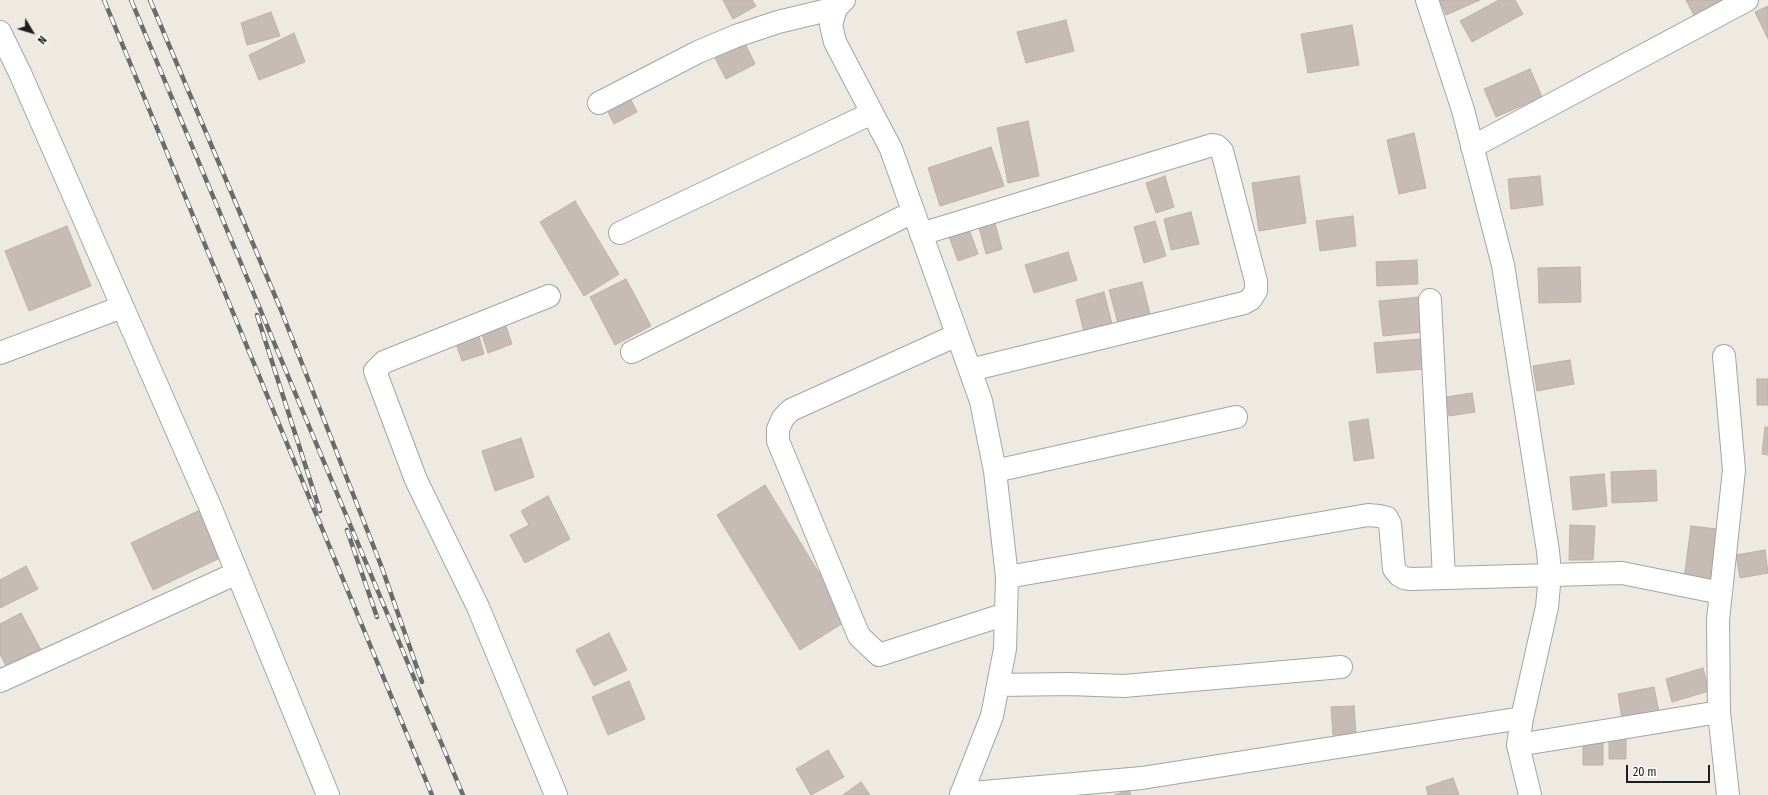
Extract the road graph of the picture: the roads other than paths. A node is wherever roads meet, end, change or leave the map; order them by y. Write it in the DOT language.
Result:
graph roads {
  1 [pos="1427,0"];
  2 [pos="1747,0"];
  3 [pos="840,4"];
  4 [pos="0,32"];
  5 [pos="599,103"];
  6 [pos="872,113"];
  7 [pos="1472,147"];
  8 [pos="913,212"];
  9 [pos="620,233"];
  10 [pos="921,234"];
  11 [pos="549,296"];
  12 [pos="1430,300"];
  13 [pos="122,307"];
  14 [pos="957,335"];
  15 [pos="632,352"];
  16 [pos="0,353"];
  17 [pos="1724,356"];
  18 [pos="970,370"];
  19 [pos="1236,417"];
  20 [pos="995,470"];
  21 [pos="237,573"];
  22 [pos="1550,574"];
  23 [pos="1007,577"];
  24 [pos="1444,578"];
  25 [pos="1721,593"];
  26 [pos="1006,614"];
  27 [pos="1341,667"];
  28 [pos="2,676"];
  29 [pos="998,685"];
  30 [pos="1719,712"];
  31 [pos="1522,718"];
  32 [pos="1518,745"];
  33 [pos="961,794"];
  34 [pos="328,795"];
  35 [pos="556,795"];
  36 [pos="1530,795"];
  37 [pos="1728,795"];
  1 -- 7 [label="street"];
  2 -- 7 [label="street"];
  3 -- 5 [label="street"];
  3 -- 6 [label="street"];
  4 -- 13 [label="street"];
  6 -- 8 [label="street"];
  6 -- 9 [label="street"];
  7 -- 22 [label="street"];
  8 -- 10 [label="street"];
  8 -- 15 [label="street"];
  10 -- 14 [label="street"];
  10 -- 18 [label="street"];
  11 -- 35 [label="street"];
  12 -- 24 [label="street"];
  13 -- 16 [label="street"];
  13 -- 21 [label="street"];
  14 -- 18 [label="street"];
  14 -- 26 [label="street"];
  17 -- 25 [label="street"];
  18 -- 20 [label="street"];
  19 -- 20 [label="street"];
  20 -- 23 [label="street"];
  21 -- 28 [label="street"];
  21 -- 34 [label="street"];
  22 -- 24 [label="street"];
  22 -- 25 [label="street"];
  22 -- 31 [label="street"];
  23 -- 24 [label="street"];
  23 -- 26 [label="street"];
  25 -- 30 [label="street"];
  26 -- 29 [label="street"];
  27 -- 29 [label="street"];
  29 -- 33 [label="street"];
  30 -- 32 [label="street"];
  30 -- 37 [label="street"];
  31 -- 32 [label="street"];
  31 -- 33 [label="street"];
  32 -- 36 [label="street"];
}
